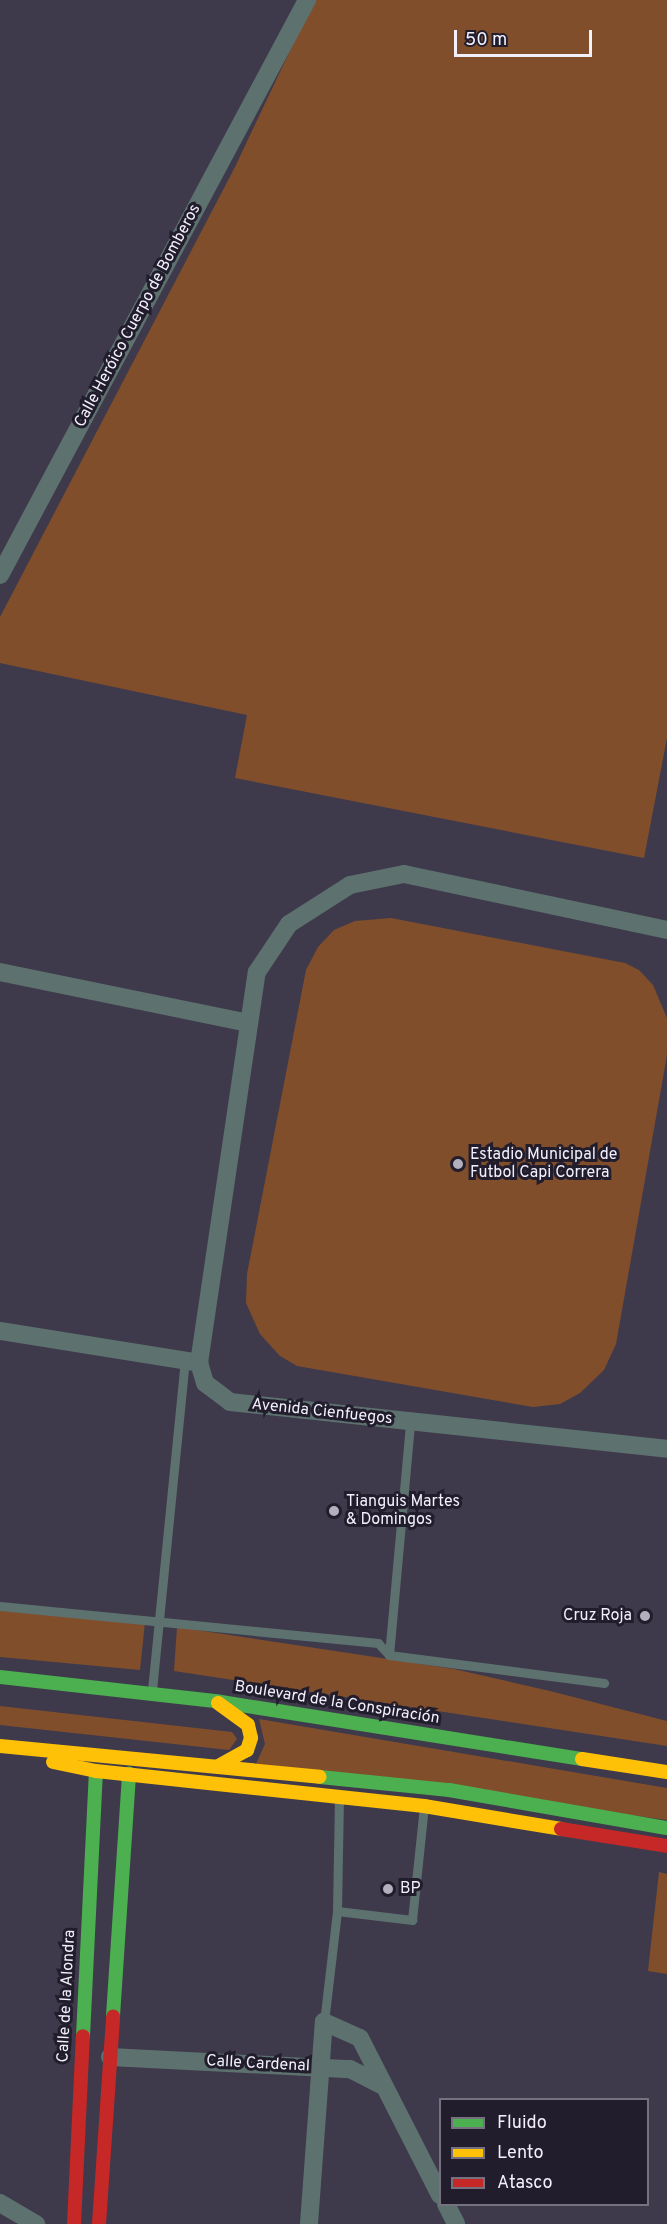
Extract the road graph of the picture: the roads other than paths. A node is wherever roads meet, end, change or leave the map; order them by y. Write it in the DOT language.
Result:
graph roads {
  1 [pos="307,0"];
  2 [pos="0,575"];
  3 [pos="667,930"];
  4 [pos="0,972"];
  5 [pos="248,1023"];
  6 [pos="0,1331"];
  7 [pos="192,1362"];
  8 [pos="410,1422"];
  9 [pos="667,1449"];
  10 [pos="0,1606"];
  11 [pos="161,1619"];
  12 [pos="389,1655"];
  13 [pos="0,1677"];
  14 [pos="604,1683"];
  15 [pos="152,1695"];
  16 [pos="215,1701"];
  17 [pos="0,1746"];
  18 [pos="532,1749"];
  19 [pos="0,1752"];
  20 [pos="656,1754"];
  21 [pos="218,1766"];
  22 [pos="96,1771"];
  23 [pos="667,1772"];
  24 [pos="129,1774"];
  25 [pos="339,1797"];
  26 [pos="424,1806"];
  27 [pos="667,1828"];
  28 [pos="667,1846"];
  29 [pos="337,1911"];
  30 [pos="83,2003"];
  31 [pos="113,2005"];
  32 [pos="324,2022"];
  33 [pos="110,2057"];
  34 [pos="320,2067"];
  35 [pos="381,2085"];
  36 [pos="439,2191"];
  37 [pos="0,2203"];
  38 [pos="447,2206"];
  39 [pos="34,2223"];
  40 [pos="51,2224"];
  41 [pos="74,2224"];
  42 [pos="99,2224"];
  43 [pos="309,2224"];
  44 [pos="456,2224"];
  1 -- 2 [label="street, Calle Heróico Cuerpo de Bomberos"];
  3 -- 5 [label="street"];
  4 -- 5 [label="street"];
  5 -- 7 [label="street"];
  6 -- 7 [label="street"];
  7 -- 8 [label="street, Avenida Cienfuegos"];
  7 -- 11 [label="lane"];
  8 -- 9 [label="street, Avenida Cienfuegos"];
  8 -- 12 [label="lane"];
  10 -- 11 [label="lane"];
  11 -- 12 [label="lane"];
  11 -- 15 [label="lane"];
  12 -- 14 [label="lane"];
  13 -- 15 [label="street, Boulevard de la Conspiración"];
  15 -- 16 [label="street, Boulevard de la Conspiración"];
  16 -- 18 [label="street, Boulevard de la Conspiración"];
  16 -- 21 [label="street"];
  17 -- 21 [label="street"];
  18 -- 20 [label="street"];
  18 -- 23 [label="street, Boulevard de la Conspiración"];
  19 -- 22 [label="street"];
  21 -- 27 [label="street"];
  22 -- 24 [label="street"];
  22 -- 30 [label="street, Calle de la Alondra"];
  24 -- 25 [label="street"];
  24 -- 31 [label="street"];
  25 -- 26 [label="street"];
  25 -- 29 [label="lane"];
  26 -- 28 [label="street"];
  26 -- 29 [label="lane"];
  29 -- 32 [label="lane"];
  30 -- 31 [label="street"];
  30 -- 41 [label="street, Calle de la Alondra"];
  31 -- 33 [label="street"];
  32 -- 34 [label="street"];
  32 -- 35 [label="street"];
  33 -- 34 [label="street, Calle Cardenal"];
  33 -- 42 [label="street"];
  34 -- 35 [label="street"];
  34 -- 43 [label="street, Calle Cardenal"];
  35 -- 36 [label="street"];
  37 -- 39 [label="street"];
  38 -- 44 [label="street"];
  39 -- 40 [label="street"];
}
